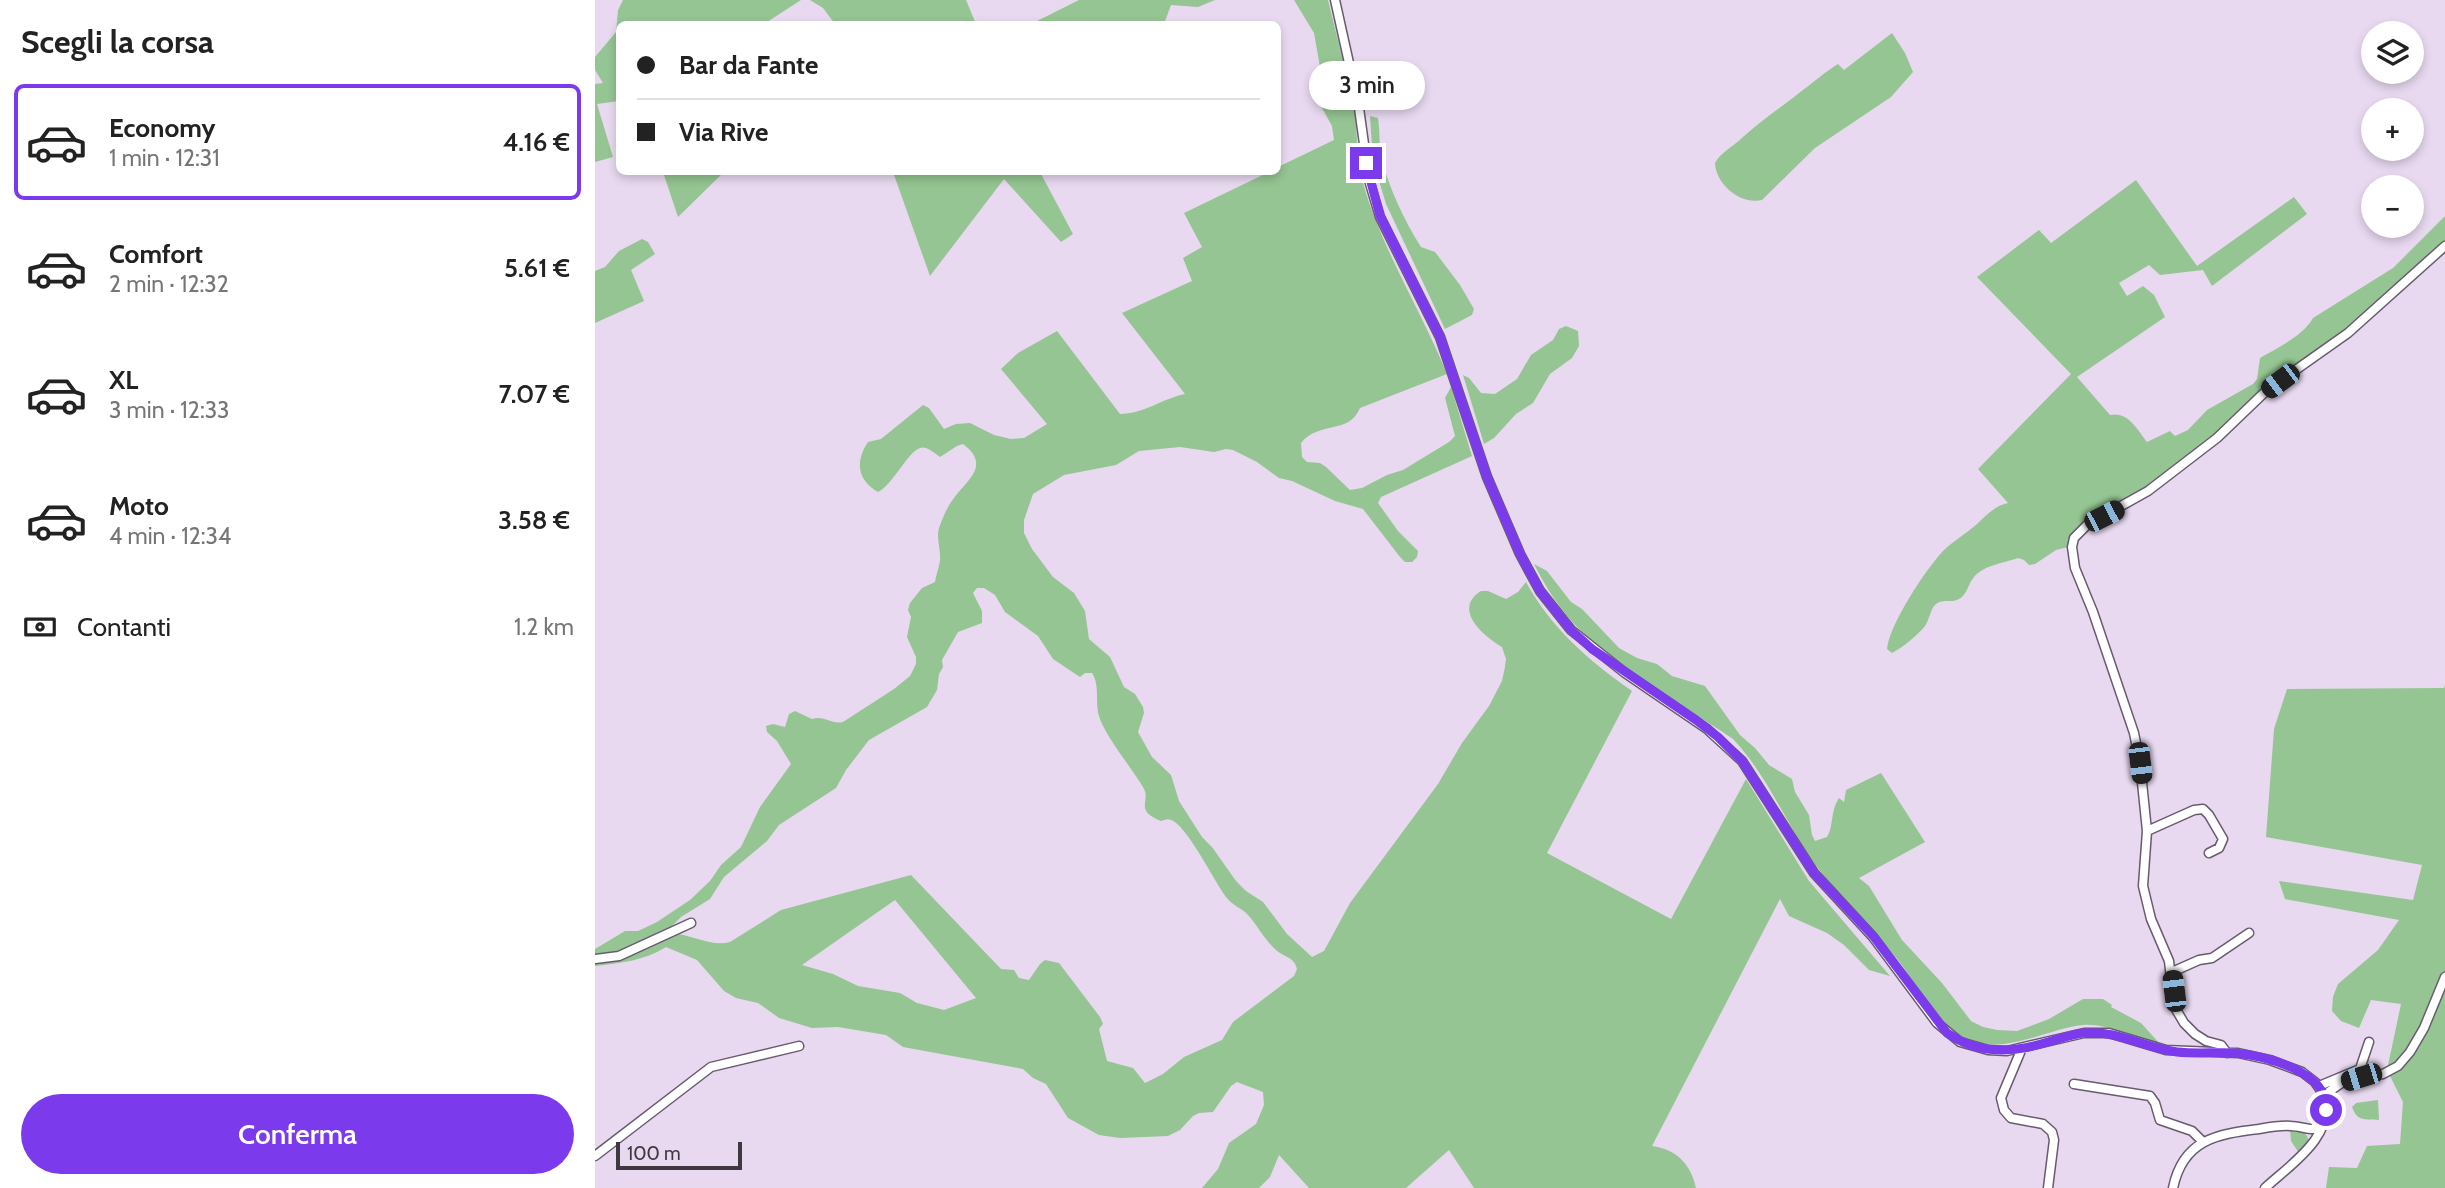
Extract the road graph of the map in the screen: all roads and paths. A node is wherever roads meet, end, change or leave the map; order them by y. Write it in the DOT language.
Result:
graph roads {
  1 [pos="1335,0"];
  2 [pos="2445,246"];
  3 [pos="2147,831"];
  4 [pos="2209,853"];
  5 [pos="691,923"];
  6 [pos="2249,933"];
  7 [pos="595,959"];
  8 [pos="2172,972"];
  9 [pos="2445,977"];
  10 [pos="2369,1042"];
  11 [pos="799,1046"];
  12 [pos="2022,1048"];
  13 [pos="2227,1053"];
  14 [pos="2074,1084"];
  15 [pos="2319,1086"];
  16 [pos="2325,1095"];
  17 [pos="2323,1123"];
  18 [pos="2303,1127"];
  19 [pos="2202,1141"];
  20 [pos="2311,1145"];
  21 [pos="595,1156"];
  22 [pos="2173,1186"];
  23 [pos="2048,1188"];
  24 [pos="2265,1188"];
  1 -- 12 [label="street"];
  2 -- 3 [label="street"];
  3 -- 4 [label="street"];
  3 -- 8 [label="street"];
  5 -- 7 [label="street"];
  6 -- 8 [label="street"];
  8 -- 13 [label="street"];
  9 -- 16 [label="street"];
  10 -- 15 [label="street"];
  11 -- 21 [label="street"];
  12 -- 13 [label="street"];
  12 -- 23 [label="street"];
  13 -- 15 [label="street"];
  14 -- 19 [label="street"];
  15 -- 16 [label="street"];
  16 -- 17 [label="street"];
  17 -- 18 [label="street"];
  17 -- 20 [label="street"];
  18 -- 19 [label="street"];
  18 -- 20 [label="street"];
  19 -- 22 [label="street"];
  20 -- 24 [label="street"];
}
